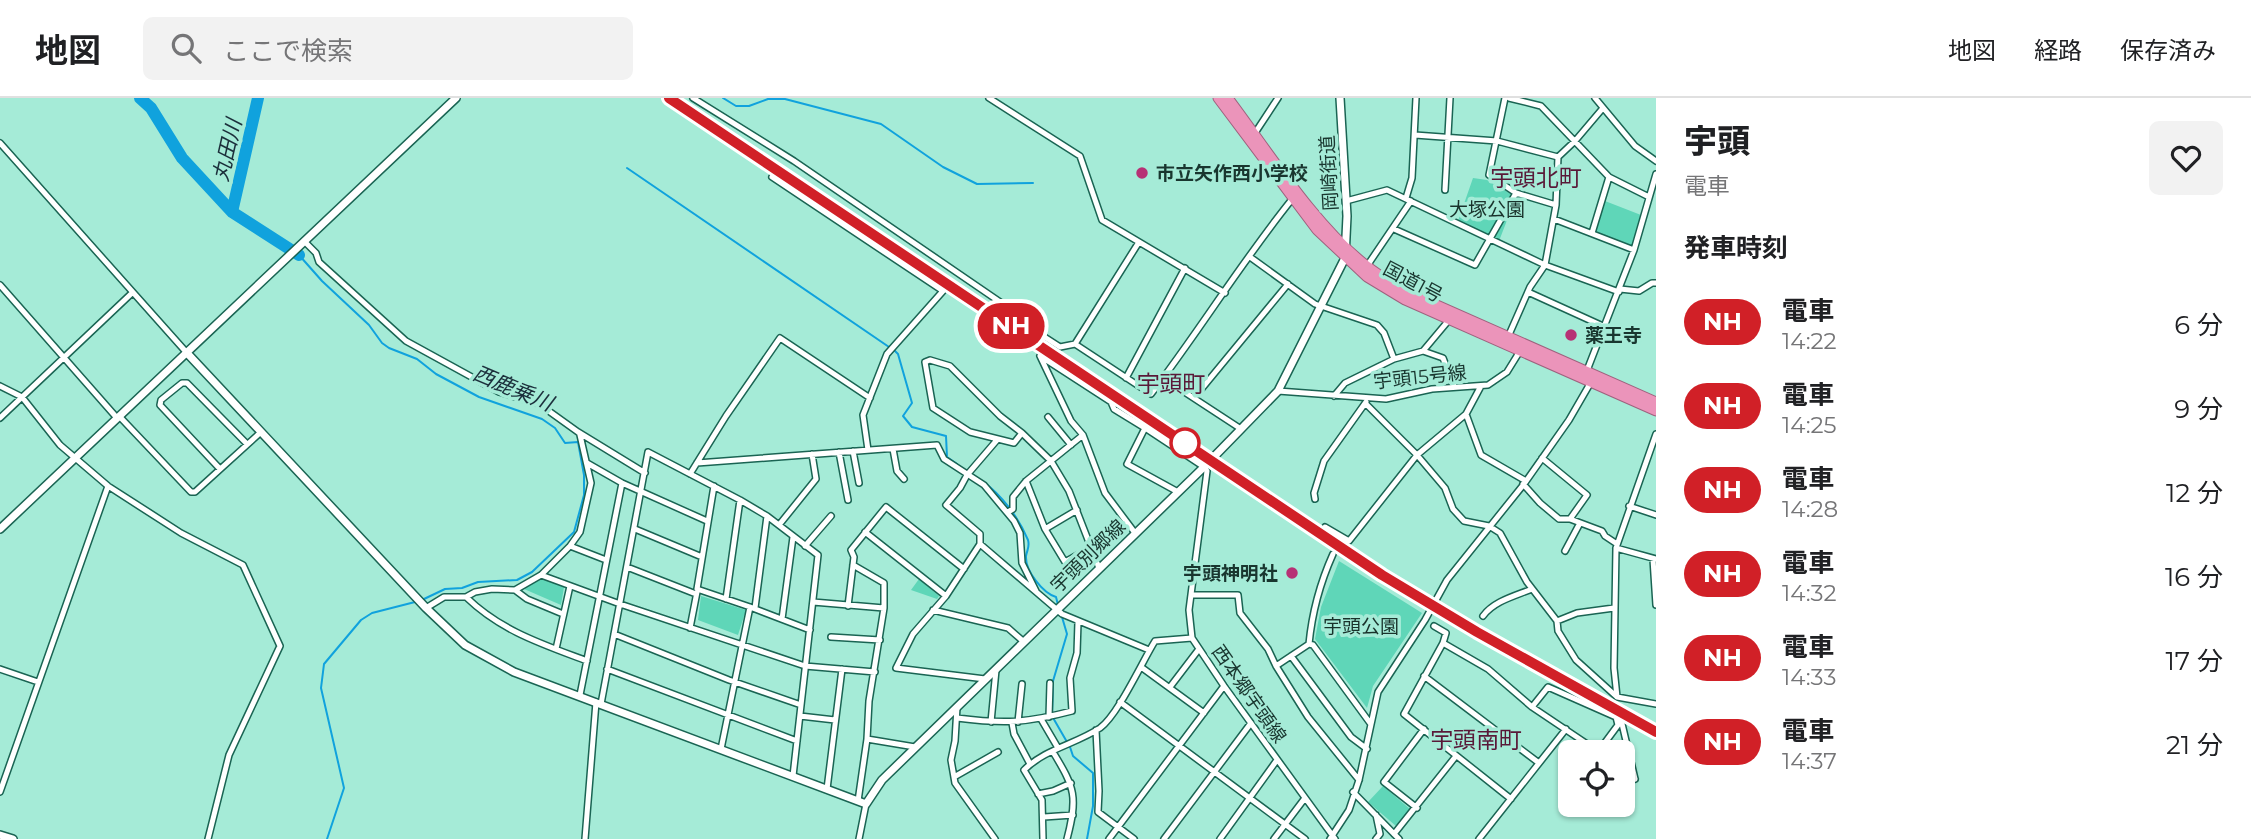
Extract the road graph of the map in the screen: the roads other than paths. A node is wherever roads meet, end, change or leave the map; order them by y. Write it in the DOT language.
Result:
graph roads {
  1 [pos="456,98"];
  2 [pos="693,98"];
  3 [pos="989,98"];
  4 [pos="1218,98"];
  5 [pos="1228,98"];
  6 [pos="1278,98"];
  7 [pos="1339,98"];
  8 [pos="1416,98"];
  9 [pos="1450,98"];
  10 [pos="1507,98"];
  11 [pos="1543,98"];
  12 [pos="1595,98"];
  13 [pos="1541,106"];
  14 [pos="1603,108"];
  15 [pos="1255,133"];
  16 [pos="1415,135"];
  17 [pos="1448,136"];
  18 [pos="1497,141"];
  19 [pos="1575,141"];
  20 [pos="0,143"];
  21 [pos="1558,157"];
  22 [pos="1656,161"];
  23 [pos="1656,174"];
  24 [pos="772,177"];
  25 [pos="1609,177"];
  26 [pos="1445,190"];
  27 [pos="1516,193"];
  28 [pos="1649,197"];
  29 [pos="1293,198"];
  30 [pos="1408,200"];
  31 [pos="1346,201"];
  32 [pos="1556,205"];
  33 [pos="1554,219"];
  34 [pos="1394,229"];
  35 [pos="1592,233"];
  36 [pos="1490,238"];
  37 [pos="303,242"];
  38 [pos="1139,242"];
  39 [pos="1634,250"];
  40 [pos="1345,252"];
  41 [pos="1250,257"];
  42 [pos="1545,265"];
  43 [pos="1367,266"];
  44 [pos="1185,268"];
  45 [pos="1656,283"];
  46 [pos="1288,284"];
  47 [pos="0,285"];
  48 [pos="1619,291"];
  49 [pos="1528,292"];
  50 [pos="132,293"];
  51 [pos="1225,293"];
  52 [pos="1322,305"];
  53 [pos="1449,320"];
  54 [pos="1605,327"];
  55 [pos="1508,337"];
  56 [pos="1075,344"];
  57 [pos="1423,351"];
  58 [pos="1520,351"];
  59 [pos="187,353"];
  60 [pos="63,359"];
  61 [pos="1394,359"];
  62 [pos="1589,377"];
  63 [pos="1126,378"];
  64 [pos="1163,378"];
  65 [pos="1484,385"];
  66 [pos="0,386"];
  67 [pos="1454,387"];
  68 [pos="1278,391"];
  69 [pos="1334,396"];
  70 [pos="22,397"];
  71 [pos="870,398"];
  72 [pos="1195,398"];
  73 [pos="1366,401"];
  74 [pos="1656,402"];
  75 [pos="1656,411"];
  76 [pos="1466,414"];
  77 [pos="118,417"];
  78 [pos="1048,417"];
  79 [pos="0,418"];
  80 [pos="1145,428"];
  81 [pos="1241,429"];
  82 [pos="261,432"];
  83 [pos="578,432"];
  84 [pos="1022,433"];
  85 [pos="1656,434"];
  86 [pos="1083,435"];
  87 [pos="997,440"];
  88 [pos="247,444"];
  89 [pos="1071,444"];
  90 [pos="893,449"];
  91 [pos="868,450"];
  92 [pos="853,451"];
  93 [pos="839,452"];
  94 [pos="812,454"];
  95 [pos="1417,455"];
  96 [pos="75,458"];
  97 [pos="1542,458"];
  98 [pos="1051,461"];
  99 [pos="587,463"];
  100 [pos="697,463"];
  101 [pos="1207,463"];
  102 [pos="220,469"];
  103 [pos="645,473"];
  104 [pos="690,474"];
  105 [pos="967,475"];
  106 [pos="904,479"];
  107 [pos="1026,481"];
  108 [pos="622,483"];
  109 [pos="859,483"];
  110 [pos="1524,483"];
  111 [pos="714,485"];
  112 [pos="108,486"];
  113 [pos="642,492"];
  114 [pos="1178,492"];
  115 [pos="1315,499"];
  116 [pos="740,500"];
  117 [pos="848,500"];
  118 [pos="1629,506"];
  119 [pos="1077,510"];
  120 [pos="1011,511"];
  121 [pos="1656,515"];
  122 [pos="767,516"];
  123 [pos="831,516"];
  124 [pos="1570,519"];
  125 [pos="707,521"];
  126 [pos="1580,523"];
  127 [pos="779,525"];
  128 [pos="1489,526"];
  129 [pos="1325,527"];
  130 [pos="0,529"];
  131 [pos="635,529"];
  132 [pos="1045,529"];
  133 [pos="865,532"];
  134 [pos="1135,533"];
  135 [pos="793,537"];
  136 [pos="980,544"];
  137 [pos="570,546"];
  138 [pos="805,546"];
  139 [pos="1616,546"];
  140 [pos="1090,548"];
  141 [pos="1565,551"];
  142 [pos="1333,554"];
  143 [pos="702,557"];
  144 [pos="1655,559"];
  145 [pos="607,560"];
  146 [pos="853,565"];
  147 [pos="627,567"];
  148 [pos="1099,568"];
  149 [pos="964,569"];
  150 [pos="541,575"];
  151 [pos="570,586"];
  152 [pos="1532,589"];
  153 [pos="515,590"];
  154 [pos="697,592"];
  155 [pos="1036,592"];
  156 [pos="1192,595"];
  157 [pos="946,596"];
  158 [pos="466,597"];
  159 [pos="600,597"];
  160 [pos="726,599"];
  161 [pos="813,602"];
  162 [pos="620,604"];
  163 [pos="1656,605"];
  164 [pos="848,606"];
  165 [pos="426,608"];
  166 [pos="753,608"];
  167 [pos="884,608"];
  168 [pos="1614,608"];
  169 [pos="1056,609"];
  170 [pos="933,610"];
  171 [pos="563,614"];
  172 [pos="1483,616"];
  173 [pos="782,619"];
  174 [pos="1557,621"];
  175 [pos="1078,622"];
  176 [pos="1434,626"];
  177 [pos="690,628"];
  178 [pos="810,631"];
  179 [pos="614,634"];
  180 [pos="831,637"];
  181 [pos="1192,638"];
  182 [pos="880,640"];
  183 [pos="1024,642"];
  184 [pos="1309,643"];
  185 [pos="1443,643"];
  186 [pos="742,645"];
  187 [pos="556,649"];
  188 [pos="1199,649"];
  189 [pos="1149,650"];
  190 [pos="1291,656"];
  191 [pos="587,661"];
  192 [pos="805,666"];
  193 [pos="1276,666"];
  194 [pos="1141,667"];
  195 [pos="0,669"];
  196 [pos="607,669"];
  197 [pos="842,669"];
  198 [pos="996,670"];
  199 [pos="875,672"];
  200 [pos="1424,676"];
  201 [pos="985,679"];
  202 [pos="735,681"];
  203 [pos="38,682"];
  204 [pos="1050,682"];
  205 [pos="1022,684"];
  206 [pos="1224,686"];
  207 [pos="1170,687"];
  208 [pos="580,695"];
  209 [pos="1617,697"];
  210 [pos="1119,702"];
  211 [pos="598,703"];
  212 [pos="1656,704"];
  213 [pos="801,705"];
  214 [pos="957,706"];
  215 [pos="1532,706"];
  216 [pos="1619,711"];
  217 [pos="1204,713"];
  218 [pos="728,714"];
  219 [pos="800,716"];
  220 [pos="1049,717"];
  221 [pos="957,718"];
  222 [pos="1041,719"];
  223 [pos="835,720"];
  224 [pos="991,722"];
  225 [pos="1015,723"];
  226 [pos="1251,723"];
  227 [pos="1370,723"];
  228 [pos="1424,729"];
  229 [pos="1566,729"];
  230 [pos="1096,730"];
  231 [pos="867,739"];
  232 [pos="1581,740"];
  233 [pos="1607,740"];
  234 [pos="1625,740"];
  235 [pos="797,741"];
  236 [pos="915,747"];
  237 [pos="1180,747"];
  238 [pos="721,749"];
  239 [pos="1367,749"];
  240 [pos="1055,750"];
  241 [pos="998,752"];
  242 [pos="1457,756"];
  243 [pos="1277,760"];
  244 [pos="1030,764"];
  245 [pos="1539,764"];
  246 [pos="1215,771"];
  247 [pos="793,776"];
  248 [pos="954,777"];
  249 [pos="1359,780"];
  250 [pos="1071,783"];
  251 [pos="827,789"];
  252 [pos="0,792"];
  253 [pos="1353,792"];
  254 [pos="1038,794"];
  255 [pos="1305,798"];
  256 [pos="1250,799"];
  257 [pos="1511,799"];
  258 [pos="862,802"];
  259 [pos="1417,808"];
  260 [pos="1073,815"];
  261 [pos="1376,815"];
  262 [pos="1044,817"];
  263 [pos="1285,823"];
  264 [pos="1119,827"];
  265 [pos="0,835"];
  266 [pos="1397,836"];
  267 [pos="1380,837"];
  268 [pos="1332,838"];
  269 [pos="13,839"];
  270 [pos="208,839"];
  271 [pos="585,839"];
  272 [pos="859,839"];
  273 [pos="995,839"];
  274 [pos="1044,839"];
  275 [pos="1067,839"];
  276 [pos="1109,839"];
  277 [pos="1135,839"];
  278 [pos="1164,839"];
  279 [pos="1220,839"];
  280 [pos="1274,839"];
  281 [pos="1305,839"];
  282 [pos="1479,839"];
  1 -- 37 [label="street"];
  2 -- 56 [label="street"];
  3 -- 38 [label="street"];
  4 -- 29 [label="highway, 国道1号"];
  5 -- 15 [label="highway, 国道1号"];
  6 -- 15 [label="street"];
  7 -- 31 [label="street, 岡崎街道"];
  8 -- 16 [label="street"];
  9 -- 17 [label="street"];
  10 -- 13 [label="street"];
  10 -- 18 [label="street"];
  11 -- 13 [label="street"];
  12 -- 14 [label="street"];
  13 -- 19 [label="street"];
  14 -- 19 [label="street"];
  14 -- 22 [label="street"];
  15 -- 40 [label="highway, 国道1号"];
  16 -- 17 [label="street"];
  16 -- 30 [label="street"];
  17 -- 18 [label="street"];
  17 -- 26 [label="street"];
  18 -- 21 [label="street"];
  18 -- 27 [label="street"];
  19 -- 21 [label="street"];
  19 -- 25 [label="street"];
  20 -- 50 [label="street"];
  21 -- 32 [label="street"];
  23 -- 28 [label="street"];
  24 -- 71 [label="street"];
  25 -- 28 [label="street"];
  25 -- 35 [label="street"];
  27 -- 32 [label="street"];
  27 -- 36 [label="street"];
  28 -- 39 [label="street"];
  29 -- 40 [label="highway, 国道1号"];
  29 -- 41 [label="street"];
  30 -- 31 [label="street"];
  30 -- 34 [label="street"];
  30 -- 36 [label="street"];
  31 -- 40 [label="street, 岡崎街道"];
  32 -- 33 [label="street"];
  33 -- 35 [label="street"];
  33 -- 42 [label="street"];
  34 -- 36 [label="street"];
  34 -- 43 [label="street"];
  35 -- 39 [label="street"];
  36 -- 42 [label="street"];
  37 -- 59 [label="street"];
  37 -- 83 [label="street"];
  38 -- 44 [label="street"];
  38 -- 56 [label="street"];
  39 -- 48 [label="street"];
  40 -- 43 [label="highway, 国道1号"];
  40 -- 52 [label="street, 宇頭別郷線"];
  40 -- 53 [label="highway, 国道1号"];
  41 -- 46 [label="street"];
  41 -- 51 [label="street"];
  42 -- 48 [label="street"];
  42 -- 49 [label="street"];
  43 -- 55 [label="highway, 国道1号"];
  44 -- 51 [label="street"];
  44 -- 63 [label="street"];
  45 -- 48 [label="street"];
  46 -- 52 [label="street"];
  46 -- 72 [label="street"];
  47 -- 60 [label="street"];
  48 -- 54 [label="street"];
  49 -- 54 [label="street"];
  49 -- 55 [label="street"];
  50 -- 59 [label="street"];
  50 -- 60 [label="street"];
  51 -- 64 [label="street"];
  52 -- 61 [label="street"];
  52 -- 68 [label="street, 宇頭別郷線"];
  53 -- 57 [label="street"];
  53 -- 58 [label="highway, 国道1号"];
  54 -- 62 [label="street"];
  55 -- 62 [label="highway, 国道1号"];
  56 -- 63 [label="street"];
  57 -- 61 [label="street"];
  57 -- 67 [label="street"];
  58 -- 62 [label="highway, 国道1号"];
  58 -- 65 [label="street, 宇頭15号線"];
  59 -- 77 [label="street"];
  59 -- 82 [label="street"];
  60 -- 70 [label="street"];
  60 -- 77 [label="street"];
  61 -- 69 [label="street"];
  62 -- 74 [label="highway, 国道1号"];
  62 -- 75 [label="highway, 国道1号"];
  62 -- 97 [label="street"];
  63 -- 64 [label="street"];
  64 -- 72 [label="street"];
  65 -- 67 [label="street, 宇頭15号線"];
  65 -- 76 [label="street"];
  66 -- 70 [label="street"];
  67 -- 73 [label="street, 宇頭15号線"];
  68 -- 69 [label="street, 宇頭15号線"];
  68 -- 81 [label="street, 宇頭別郷線"];
  69 -- 73 [label="street, 宇頭15号線"];
  70 -- 79 [label="street"];
  70 -- 96 [label="street"];
  71 -- 91 [label="street"];
  71 -- 100 [label="street"];
  72 -- 81 [label="street"];
  73 -- 95 [label="street"];
  73 -- 115 [label="street"];
  76 -- 95 [label="street"];
  76 -- 110 [label="street"];
  77 -- 96 [label="street"];
  77 -- 102 [label="street"];
  78 -- 89 [label="street"];
  80 -- 86 [label="street"];
  80 -- 101 [label="street"];
  80 -- 114 [label="street"];
  81 -- 101 [label="street, 宇頭別郷線"];
  82 -- 88 [label="street"];
  82 -- 165 [label="street"];
  83 -- 99 [label="street"];
  83 -- 103 [label="street"];
  84 -- 87 [label="street"];
  84 -- 87 [label="street"];
  84 -- 98 [label="street"];
  85 -- 118 [label="street"];
  86 -- 89 [label="street"];
  86 -- 134 [label="street"];
  87 -- 105 [label="street"];
  88 -- 102 [label="street"];
  88 -- 102 [label="street"];
  89 -- 98 [label="street"];
  90 -- 91 [label="street"];
  90 -- 105 [label="street"];
  90 -- 106 [label="street"];
  91 -- 92 [label="street"];
  92 -- 93 [label="street"];
  92 -- 109 [label="street"];
  93 -- 94 [label="street"];
  93 -- 117 [label="street"];
  94 -- 100 [label="street"];
  94 -- 127 [label="street"];
  95 -- 128 [label="street"];
  95 -- 129 [label="street"];
  96 -- 112 [label="street"];
  96 -- 130 [label="street"];
  97 -- 110 [label="street"];
  97 -- 124 [label="street"];
  98 -- 107 [label="street"];
  98 -- 119 [label="street"];
  99 -- 108 [label="street"];
  99 -- 137 [label="street"];
  100 -- 104 [label="street"];
  101 -- 114 [label="street, 宇頭別郷線"];
  101 -- 156 [label="street, 西本郷宇頭線"];
  103 -- 104 [label="street"];
  103 -- 113 [label="street"];
  104 -- 111 [label="street"];
  105 -- 120 [label="street"];
  105 -- 136 [label="street"];
  107 -- 120 [label="street"];
  107 -- 132 [label="street"];
  108 -- 113 [label="street"];
  108 -- 145 [label="street"];
  110 -- 124 [label="street"];
  110 -- 128 [label="street"];
  111 -- 116 [label="street"];
  111 -- 125 [label="street"];
  112 -- 203 [label="street"];
  112 -- 270 [label="street"];
  113 -- 125 [label="street"];
  113 -- 131 [label="street"];
  114 -- 134 [label="street, 宇頭別郷線"];
  116 -- 122 [label="street"];
  116 -- 160 [label="street"];
  118 -- 121 [label="street"];
  118 -- 139 [label="street"];
  119 -- 132 [label="street"];
  119 -- 140 [label="street"];
  120 -- 155 [label="street"];
  122 -- 127 [label="street"];
  122 -- 166 [label="street"];
  123 -- 138 [label="street"];
  124 -- 126 [label="street"];
  125 -- 143 [label="street"];
  126 -- 139 [label="street"];
  126 -- 141 [label="street"];
  127 -- 135 [label="street"];
  128 -- 152 [label="street"];
  128 -- 227 [label="street"];
  131 -- 143 [label="street"];
  131 -- 147 [label="street"];
  132 -- 140 [label="street"];
  133 -- 146 [label="street"];
  133 -- 149 [label="street"];
  133 -- 157 [label="street"];
  134 -- 148 [label="street, 宇頭別郷線"];
  135 -- 138 [label="street"];
  135 -- 173 [label="street"];
  136 -- 149 [label="street"];
  136 -- 155 [label="street"];
  137 -- 145 [label="street"];
  137 -- 150 [label="street"];
  138 -- 161 [label="street"];
  139 -- 144 [label="street"];
  139 -- 168 [label="street"];
  140 -- 148 [label="street"];
  142 -- 184 [label="street"];
  143 -- 154 [label="street"];
  144 -- 163 [label="street"];
  145 -- 159 [label="street"];
  146 -- 164 [label="street"];
  146 -- 167 [label="street"];
  147 -- 154 [label="street"];
  147 -- 162 [label="street"];
  148 -- 169 [label="street, 宇頭別郷線"];
  149 -- 157 [label="street"];
  150 -- 151 [label="street"];
  150 -- 153 [label="street"];
  151 -- 159 [label="street"];
  151 -- 171 [label="street"];
  152 -- 172 [label="street"];
  152 -- 174 [label="street"];
  153 -- 158 [label="street"];
  153 -- 171 [label="street"];
  154 -- 160 [label="street"];
  154 -- 177 [label="street"];
  155 -- 169 [label="street"];
  156 -- 181 [label="street, 西本郷宇頭線"];
  156 -- 193 [label="street"];
  157 -- 170 [label="street"];
  158 -- 165 [label="street"];
  158 -- 187 [label="street"];
  159 -- 162 [label="street"];
  159 -- 191 [label="street"];
  160 -- 166 [label="street"];
  161 -- 164 [label="street"];
  161 -- 178 [label="street"];
  162 -- 177 [label="street"];
  162 -- 179 [label="street"];
  164 -- 167 [label="street"];
  165 -- 208 [label="street"];
  166 -- 173 [label="street"];
  166 -- 186 [label="street"];
  167 -- 182 [label="street"];
  168 -- 174 [label="street"];
  168 -- 209 [label="street"];
  169 -- 175 [label="street"];
  169 -- 183 [label="street, 宇頭別郷線"];
  170 -- 183 [label="street"];
  170 -- 201 [label="street"];
  171 -- 187 [label="street"];
  173 -- 178 [label="street"];
  174 -- 209 [label="street"];
  175 -- 189 [label="street"];
  175 -- 220 [label="street"];
  176 -- 185 [label="street"];
  177 -- 186 [label="street"];
  178 -- 192 [label="street"];
  179 -- 196 [label="street"];
  179 -- 202 [label="street"];
  180 -- 182 [label="street"];
  181 -- 188 [label="street, 西本郷宇頭線"];
  181 -- 189 [label="street"];
  182 -- 199 [label="street"];
  183 -- 198 [label="street, 宇頭別郷線"];
  184 -- 190 [label="street"];
  184 -- 227 [label="street"];
  185 -- 200 [label="street"];
  185 -- 215 [label="street"];
  186 -- 192 [label="street"];
  186 -- 202 [label="street"];
  187 -- 191 [label="street"];
  188 -- 206 [label="street, 西本郷宇頭線"];
  188 -- 207 [label="street"];
  189 -- 194 [label="street"];
  190 -- 193 [label="street"];
  190 -- 239 [label="street"];
  191 -- 208 [label="street"];
  192 -- 197 [label="street"];
  192 -- 213 [label="street"];
  193 -- 249 [label="street"];
  194 -- 207 [label="street"];
  194 -- 210 [label="street"];
  195 -- 203 [label="street"];
  196 -- 211 [label="street"];
  196 -- 218 [label="street"];
  197 -- 199 [label="street"];
  197 -- 223 [label="street"];
  198 -- 201 [label="street, 宇頭別郷線"];
  198 -- 224 [label="street"];
  199 -- 231 [label="street"];
  200 -- 228 [label="street"];
  200 -- 245 [label="street"];
  201 -- 214 [label="street"];
  202 -- 213 [label="street"];
  202 -- 218 [label="street"];
  203 -- 252 [label="street"];
  204 -- 220 [label="street"];
  205 -- 225 [label="street"];
  206 -- 217 [label="street"];
  206 -- 226 [label="street, 西本郷宇頭線"];
  207 -- 217 [label="street"];
  208 -- 211 [label="street"];
  209 -- 212 [label="street"];
  210 -- 230 [label="street"];
  210 -- 237 [label="street"];
  211 -- 238 [label="street"];
  211 -- 271 [label="street"];
  213 -- 219 [label="street"];
  214 -- 221 [label="street"];
  214 -- 236 [label="street"];
  215 -- 229 [label="street"];
  215 -- 233 [label="street"];
  216 -- 234 [label="street"];
  217 -- 237 [label="street"];
  218 -- 235 [label="street"];
  218 -- 238 [label="street"];
  219 -- 223 [label="street"];
  219 -- 235 [label="street"];
  220 -- 222 [label="street"];
  221 -- 224 [label="street"];
  221 -- 248 [label="street"];
  222 -- 225 [label="street"];
  222 -- 240 [label="street"];
  223 -- 251 [label="street"];
  224 -- 225 [label="street"];
  225 -- 244 [label="street"];
  226 -- 243 [label="street, 西本郷宇頭線"];
  226 -- 246 [label="street"];
  227 -- 239 [label="street"];
  228 -- 242 [label="street"];
  228 -- 259 [label="street"];
  229 -- 232 [label="street"];
  229 -- 245 [label="street"];
  230 -- 240 [label="street"];
  230 -- 264 [label="street"];
  231 -- 236 [label="street"];
  231 -- 258 [label="street"];
  235 -- 247 [label="street"];
  236 -- 258 [label="street"];
  237 -- 246 [label="street"];
  237 -- 264 [label="street"];
  238 -- 247 [label="street"];
  239 -- 249 [label="street"];
  240 -- 244 [label="street"];
  240 -- 250 [label="street"];
  241 -- 248 [label="street"];
  242 -- 257 [label="street"];
  242 -- 259 [label="street"];
  243 -- 255 [label="street, 西本郷宇頭線"];
  243 -- 256 [label="street"];
  244 -- 254 [label="street"];
  245 -- 257 [label="street"];
  246 -- 256 [label="street"];
  246 -- 278 [label="street"];
  247 -- 251 [label="street"];
  248 -- 273 [label="street"];
  249 -- 253 [label="street"];
  250 -- 254 [label="street"];
  250 -- 260 [label="street"];
  251 -- 258 [label="street"];
  253 -- 261 [label="street"];
  253 -- 268 [label="street"];
  254 -- 262 [label="street"];
  255 -- 263 [label="street"];
  255 -- 268 [label="street, 西本郷宇頭線"];
  256 -- 263 [label="street"];
  256 -- 279 [label="street"];
  257 -- 282 [label="street"];
  258 -- 272 [label="street"];
  259 -- 266 [label="street"];
  260 -- 262 [label="street"];
  260 -- 275 [label="street"];
  261 -- 266 [label="street"];
  261 -- 267 [label="street"];
  262 -- 274 [label="street"];
  263 -- 280 [label="street"];
  263 -- 281 [label="street"];
  264 -- 276 [label="street"];
  264 -- 277 [label="street"];
  265 -- 269 [label="street"];
}
